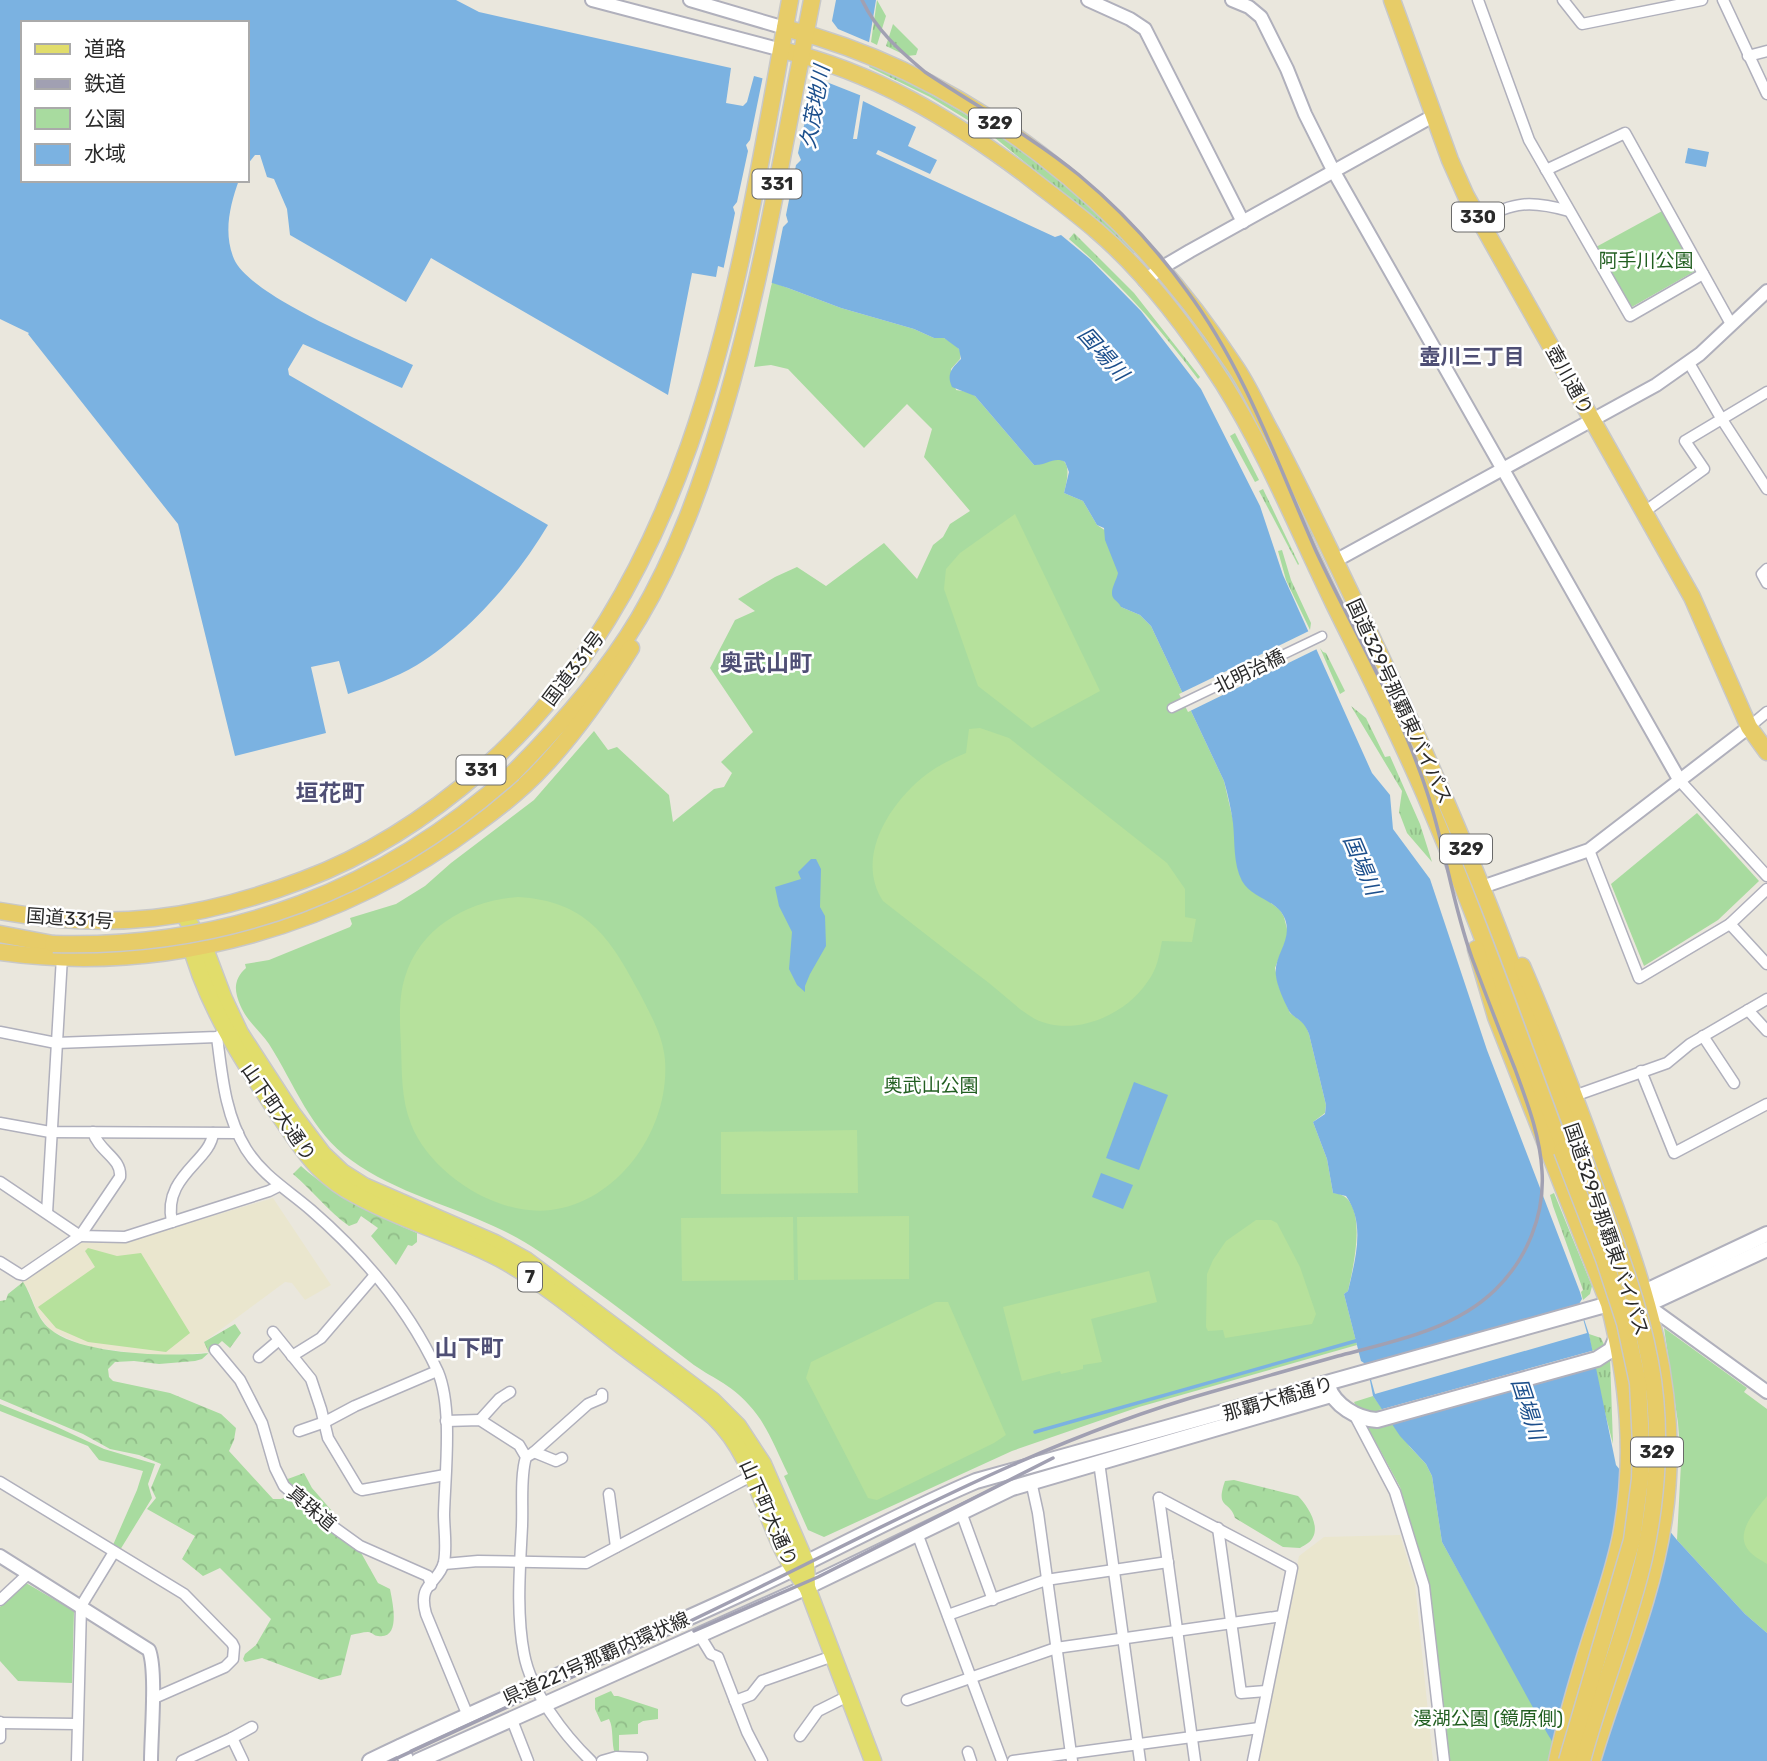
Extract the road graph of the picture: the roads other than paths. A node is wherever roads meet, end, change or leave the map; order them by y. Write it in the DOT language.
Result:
graph roads {
  1 [pos="592,0"];
  2 [pos="690,0"];
  3 [pos="790,0"];
  4 [pos="813,0"];
  5 [pos="1088,0"];
  6 [pos="1232,0"];
  7 [pos="1392,0"];
  8 [pos="1478,0"];
  9 [pos="1563,0"];
  10 [pos="1702,0"];
  11 [pos="1723,0"];
  12 [pos="785,28"];
  13 [pos="807,33"];
  14 [pos="782,50"];
  15 [pos="1767,51"];
  16 [pos="803,55"];
  17 [pos="1748,56"];
  18 [pos="1767,94"];
  19 [pos="1433,116"];
  20 [pos="1546,170"];
  21 [pos="1334,172"];
  22 [pos="1569,211"];
  23 [pos="1479,220"];
  24 [pos="1243,222"];
  25 [pos="1161,268"];
  26 [pos="1703,274"];
  27 [pos="1145,281"];
  28 [pos="1767,291"];
  29 [pos="1731,324"];
  30 [pos="1689,363"];
  31 [pos="1767,392"];
  32 [pos="1721,418"];
  33 [pos="1592,420"];
  34 [pos="1503,469"];
  35 [pos="1767,489"];
  36 [pos="1644,512"];
  37 [pos="1335,561"];
  38 [pos="1767,569"];
  39 [pos="1318,570"];
  40 [pos="1767,583"];
  41 [pos="639,618"];
  42 [pos="1319,637"];
  43 [pos="1172,708"];
  44 [pos="1767,712"];
  45 [pos="1749,727"];
  46 [pos="1767,752"];
  47 [pos="1680,780"];
  48 [pos="1590,850"];
  49 [pos="1767,876"];
  50 [pos="1767,889"];
  51 [pos="1483,892"];
  52 [pos="1469,902"];
  53 [pos="0,911"];
  54 [pos="184,915"];
  55 [pos="1730,924"];
  56 [pos="0,934"];
  57 [pos="0,941"];
  58 [pos="198,947"];
  59 [pos="58,951"];
  60 [pos="0,952"];
  61 [pos="1767,964"];
  62 [pos="1767,999"];
  63 [pos="1748,1010"];
  64 [pos="1767,1031"];
  65 [pos="0,1032"];
  66 [pos="222,1034"];
  67 [pos="1703,1036"];
  68 [pos="56,1042"];
  69 [pos="1641,1072"];
  70 [pos="1734,1083"];
  71 [pos="1574,1096"];
  72 [pos="1767,1104"];
  73 [pos="0,1123"];
  74 [pos="50,1132"];
  75 [pos="93,1132"];
  76 [pos="213,1133"];
  77 [pos="238,1133"];
  78 [pos="0,1182"];
  79 [pos="279,1186"];
  80 [pos="47,1213"];
  81 [pos="172,1222"];
  82 [pos="1767,1234"];
  83 [pos="80,1236"];
  84 [pos="1767,1249"];
  85 [pos="0,1262"];
  86 [pos="375,1275"];
  87 [pos="1646,1298"];
  88 [pos="1609,1304"];
  89 [pos="1617,1336"];
  90 [pos="215,1350"];
  91 [pos="292,1356"];
  92 [pos="259,1357"];
  93 [pos="437,1371"];
  94 [pos="1329,1389"];
  95 [pos="510,1392"];
  96 [pos="1767,1392"];
  97 [pos="602,1394"];
  98 [pos="1354,1413"];
  99 [pos="480,1420"];
  100 [pos="446,1421"];
  101 [pos="325,1422"];
  102 [pos="299,1432"];
  103 [pos="530,1454"];
  104 [pos="562,1458"];
  105 [pos="1099,1462"];
  106 [pos="445,1475"];
  107 [pos="753,1475"];
  108 [pos="1031,1481"];
  109 [pos="0,1482"];
  110 [pos="609,1494"];
  111 [pos="961,1512"];
  112 [pos="1218,1528"];
  113 [pos="917,1533"];
  114 [pos="616,1547"];
  115 [pos="114,1552"];
  116 [pos="0,1556"];
  117 [pos="520,1562"];
  118 [pos="1168,1562"];
  119 [pos="444,1564"];
  120 [pos="799,1567"];
  121 [pos="1113,1570"];
  122 [pos="28,1574"];
  123 [pos="1046,1580"];
  124 [pos="431,1584"];
  125 [pos="807,1587"];
  126 [pos="0,1600"];
  127 [pos="993,1600"];
  128 [pos="81,1606"];
  129 [pos="948,1615"];
  130 [pos="1282,1616"];
  131 [pos="1231,1623"];
  132 [pos="1177,1630"];
  133 [pos="700,1636"];
  134 [pos="1124,1638"];
  135 [pos="1056,1648"];
  136 [pos="833,1657"];
  137 [pos="970,1678"];
  138 [pos="535,1684"];
  139 [pos="1266,1691"];
  140 [pos="848,1696"];
  141 [pos="152,1699"];
  142 [pos="907,1700"];
  143 [pos="735,1701"];
  144 [pos="546,1704"];
  145 [pos="468,1716"];
  146 [pos="512,1720"];
  147 [pos="0,1723"];
  148 [pos="77,1724"];
  149 [pos="252,1727"];
  150 [pos="1259,1728"];
  151 [pos="800,1736"];
  152 [pos="1192,1737"];
  153 [pos="0,1738"];
  154 [pos="232,1738"];
  155 [pos="1138,1744"];
  156 [pos="400,1747"];
  157 [pos="1072,1757"];
  158 [pos="642,1758"];
  159 [pos="77,1761"];
  160 [pos="151,1761"];
  161 [pos="182,1761"];
  162 [pos="243,1761"];
  163 [pos="370,1761"];
  164 [pos="407,1761"];
  165 [pos="418,1761"];
  166 [pos="528,1761"];
  167 [pos="591,1761"];
  168 [pos="602,1761"];
  169 [pos="762,1761"];
  170 [pos="873,1761"];
  171 [pos="1002,1761"];
  172 [pos="1013,1761"];
  173 [pos="1020,1761"];
  174 [pos="1140,1761"];
  175 [pos="1195,1761"];
  176 [pos="1253,1761"];
  177 [pos="1444,1761"];
  178 [pos="1557,1761"];
  179 [pos="1567,1761"];
  180 [pos="1582,1761"];
  181 [pos="1592,1761"];
  1 -- 14 [label="street"];
  2 -- 12 [label="street"];
  3 -- 12 [label="highway, 国道331号"];
  4 -- 13 [label="highway, 国道331号"];
  5 -- 24 [label="street"];
  6 -- 21 [label="street"];
  7 -- 19 [label="highway, 壺川通り / 330"];
  8 -- 20 [label="street"];
  9 -- 10 [label="street"];
  11 -- 17 [label="street"];
  12 -- 13 [label="highway, 国道329号那覇東バイパス / 329"];
  12 -- 14 [label="highway, 国道331号"];
  13 -- 16 [label="highway, 国道331号"];
  13 -- 25 [label="highway, 国道329号那覇東バイパス / 329"];
  14 -- 16 [label="highway, 国道329号那覇東バイパス / 329"];
  14 -- 54 [label="highway, 国道331号 / 331"];
  15 -- 17 [label="street"];
  16 -- 27 [label="highway, 国道329号那覇東バイパス / 329"];
  16 -- 41 [label="highway, 国道331号 / 331"];
  17 -- 18 [label="street"];
  19 -- 21 [label="street"];
  19 -- 23 [label="highway, 壺川通り / 330"];
  20 -- 22 [label="street"];
  20 -- 26 [label="street"];
  21 -- 24 [label="street"];
  21 -- 34 [label="street"];
  22 -- 23 [label="street"];
  22 -- 26 [label="street"];
  23 -- 33 [label="highway, 壺川通り / 330"];
  24 -- 25 [label="street"];
  25 -- 27 [label="street"];
  25 -- 37 [label="highway, 国道329号那覇東バイパス / 329"];
  26 -- 29 [label="street"];
  27 -- 39 [label="highway, 国道329号那覇東バイパス / 329"];
  28 -- 29 [label="street"];
  29 -- 30 [label="street"];
  30 -- 32 [label="street"];
  30 -- 33 [label="street"];
  31 -- 32 [label="street"];
  32 -- 35 [label="street"];
  32 -- 36 [label="street"];
  33 -- 34 [label="street"];
  33 -- 36 [label="highway, 壺川通り / 330"];
  34 -- 37 [label="street"];
  34 -- 47 [label="street"];
  36 -- 45 [label="highway, 壺川通り / 330"];
  37 -- 39 [label="highway"];
  37 -- 51 [label="highway, 国道329号那覇東バイパス / 329"];
  38 -- 40 [label="street"];
  39 -- 52 [label="highway, 国道329号那覇東バイパス / 329"];
  41 -- 58 [label="highway, 国道331号 / 331"];
  41 -- 59 [label="highway, 国道331号 / 331, bridge"];
  42 -- 43 [label="street, 北明治橋"];
  44 -- 45 [label="street"];
  45 -- 46 [label="highway, 壺川通り / 330"];
  45 -- 47 [label="street"];
  47 -- 48 [label="street"];
  47 -- 49 [label="street"];
  48 -- 51 [label="street"];
  48 -- 55 [label="street"];
  50 -- 55 [label="street"];
  51 -- 71 [label="highway"];
  51 -- 180 [label="highway, 国道329号那覇東バイパス / 329, bridge"];
  52 -- 88 [label="highway"];
  52 -- 179 [label="highway, 国道329号那覇東バイパス / 329, bridge"];
  53 -- 54 [label="highway, 国道331号 / 331"];
  54 -- 58 [label="main road, 山下町大通り / 7"];
  55 -- 61 [label="street"];
  56 -- 59 [label="highway"];
  57 -- 59 [label="highway, 国道331号 / 331"];
  58 -- 59 [label="highway, 国道331号 / 331"];
  58 -- 66 [label="main road, 山下町大通り / 7"];
  58 -- 120 [label="main road, 山下町大通り / 7"];
  59 -- 60 [label="highway, 国道331号 / 331"];
  59 -- 68 [label="street"];
  62 -- 63 [label="street"];
  63 -- 64 [label="street"];
  63 -- 67 [label="street"];
  65 -- 68 [label="street"];
  66 -- 68 [label="street"];
  66 -- 77 [label="street"];
  66 -- 107 [label="main road, 山下町大通り / 7"];
  67 -- 69 [label="street"];
  67 -- 70 [label="street"];
  68 -- 74 [label="street"];
  69 -- 71 [label="street"];
  69 -- 72 [label="street"];
  71 -- 87 [label="highway"];
  73 -- 74 [label="street"];
  74 -- 75 [label="street"];
  74 -- 80 [label="street"];
  75 -- 76 [label="street"];
  75 -- 83 [label="street"];
  76 -- 77 [label="street"];
  76 -- 81 [label="street"];
  77 -- 79 [label="street"];
  78 -- 80 [label="street"];
  79 -- 81 [label="street"];
  79 -- 86 [label="street"];
  80 -- 83 [label="street"];
  81 -- 83 [label="street"];
  82 -- 87 [label="main road, 那覇大橋通り"];
  83 -- 85 [label="street"];
  84 -- 87 [label="main road, 那覇大橋通り"];
  86 -- 91 [label="street"];
  86 -- 93 [label="street"];
  87 -- 88 [label="main road, 那覇大橋通り"];
  87 -- 89 [label="main road, 那覇大橋通り"];
  87 -- 96 [label="street"];
  87 -- 181 [label="highway"];
  88 -- 89 [label="highway"];
  88 -- 94 [label="main road, 那覇大橋通り"];
  89 -- 98 [label="main road, 那覇大橋通り"];
  89 -- 178 [label="highway"];
  90 -- 124 [label="street, 真珠道"];
  91 -- 92 [label="street"];
  91 -- 101 [label="street"];
  93 -- 100 [label="street"];
  93 -- 101 [label="street"];
  94 -- 98 [label="main road"];
  94 -- 105 [label="main road, 那覇大橋通り"];
  94 -- 120 [label="main road, 那覇大橋通り"];
  95 -- 99 [label="street"];
  97 -- 103 [label="street"];
  98 -- 177 [label="street"];
  99 -- 100 [label="street"];
  99 -- 103 [label="street"];
  100 -- 106 [label="street"];
  101 -- 102 [label="street"];
  101 -- 106 [label="street"];
  103 -- 104 [label="street"];
  103 -- 117 [label="street"];
  105 -- 108 [label="main road, 那覇大橋通り"];
  105 -- 121 [label="street"];
  106 -- 119 [label="street"];
  107 -- 114 [label="street"];
  107 -- 120 [label="main road, 山下町大通り / 7"];
  108 -- 111 [label="main road, 那覇大橋通り"];
  108 -- 123 [label="street"];
  109 -- 115 [label="street"];
  110 -- 114 [label="street"];
  111 -- 113 [label="main road, 那覇大橋通り"];
  111 -- 127 [label="street"];
  112 -- 118 [label="street"];
  112 -- 130 [label="street"];
  112 -- 131 [label="street"];
  113 -- 125 [label="main road, 那覇大橋通り"];
  113 -- 129 [label="street"];
  114 -- 117 [label="street"];
  115 -- 128 [label="street"];
  115 -- 141 [label="street"];
  116 -- 122 [label="street"];
  117 -- 119 [label="street"];
  117 -- 138 [label="street"];
  118 -- 121 [label="street"];
  118 -- 132 [label="street"];
  119 -- 124 [label="street"];
  120 -- 125 [label="main road, 山下町大通り / 7"];
  120 -- 138 [label="main road, 県道221号那覇内環状線"];
  121 -- 123 [label="street"];
  121 -- 134 [label="street"];
  122 -- 126 [label="street"];
  122 -- 128 [label="street"];
  123 -- 127 [label="street"];
  123 -- 135 [label="street"];
  124 -- 145 [label="street"];
  125 -- 133 [label="main road, 県道221号那覇内環状線"];
  125 -- 136 [label="main road, 7"];
  127 -- 129 [label="street"];
  128 -- 141 [label="street"];
  128 -- 148 [label="street"];
  129 -- 137 [label="street"];
  130 -- 131 [label="street"];
  130 -- 139 [label="street"];
  131 -- 132 [label="street"];
  131 -- 139 [label="street"];
  132 -- 134 [label="street"];
  132 -- 152 [label="street"];
  133 -- 143 [label="street"];
  133 -- 144 [label="main road, 県道221号那覇内環状線"];
  134 -- 135 [label="street"];
  134 -- 155 [label="street"];
  135 -- 137 [label="street"];
  135 -- 157 [label="street"];
  136 -- 140 [label="main road, 7"];
  136 -- 143 [label="street"];
  137 -- 142 [label="street"];
  137 -- 171 [label="street"];
  138 -- 144 [label="street"];
  138 -- 145 [label="main road, 県道221号那覇内環状線"];
  139 -- 150 [label="street"];
  140 -- 151 [label="street"];
  140 -- 170 [label="main road, 7"];
  141 -- 160 [label="street"];
  143 -- 169 [label="street"];
  144 -- 146 [label="main road, 県道221号那覇内環状線"];
  144 -- 167 [label="street"];
  145 -- 156 [label="main road, 県道221号那覇内環状線"];
  146 -- 165 [label="main road, 県道221号那覇内環状線"];
  146 -- 166 [label="street"];
  147 -- 148 [label="street"];
  147 -- 153 [label="street"];
  148 -- 159 [label="street"];
  149 -- 154 [label="street"];
  150 -- 152 [label="street"];
  150 -- 176 [label="street"];
  152 -- 155 [label="street"];
  152 -- 175 [label="street"];
  154 -- 161 [label="street"];
  154 -- 162 [label="street"];
  155 -- 157 [label="street"];
  155 -- 174 [label="street"];
  156 -- 163 [label="main road, 県道221号那覇内環状線"];
  156 -- 164 [label="main road"];
  157 -- 173 [label="street"];
  158 -- 168 [label="street"];
  172 -- 173 [label="street"];
}
